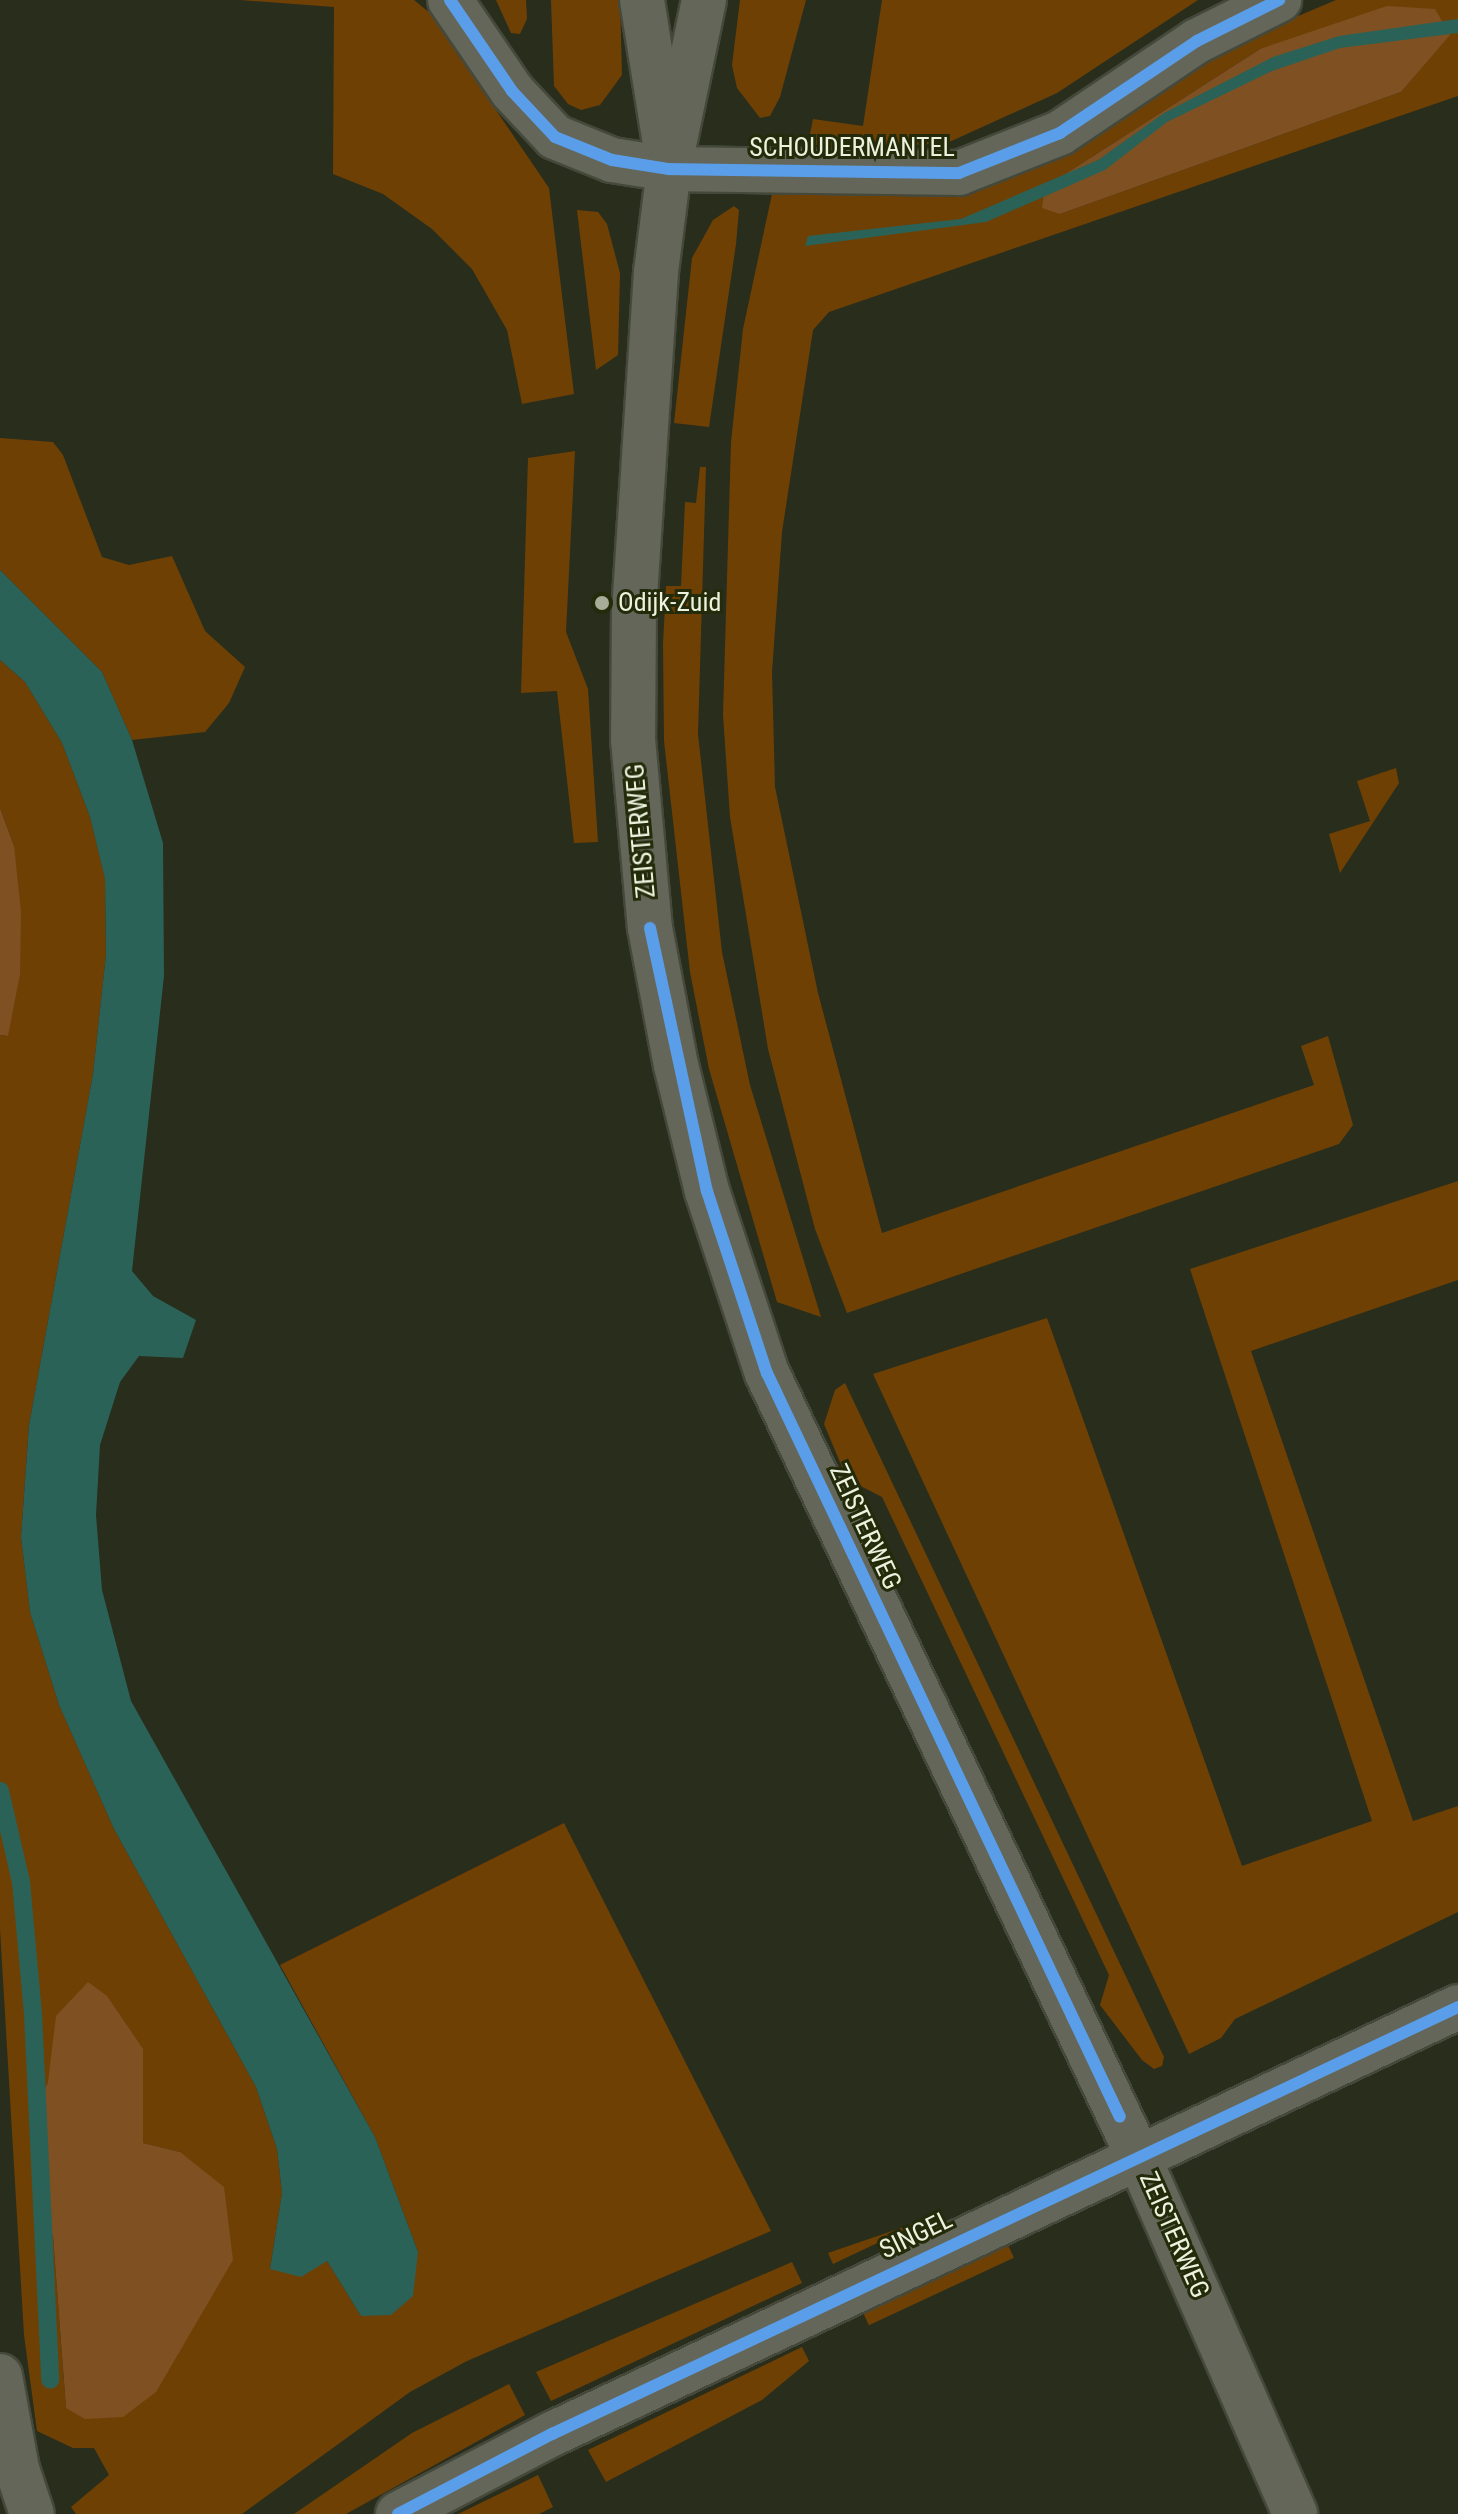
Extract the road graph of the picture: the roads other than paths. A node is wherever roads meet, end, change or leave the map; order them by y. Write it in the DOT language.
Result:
graph roads {
  1 [pos="450,0"];
  2 [pos="642,0"];
  3 [pos="704,0"];
  4 [pos="1279,0"];
  5 [pos="669,169"];
  6 [pos="1458,2007"];
  7 [pos="1139,2158"];
  8 [pos="0,2376"];
  9 [pos="32,2514"];
  10 [pos="398,2514"];
  11 [pos="1295,2514"];
  1 -- 5 [label="street, SCHOUDERMANTEL"];
  2 -- 5 [label="street, ZEISTERWEG"];
  3 -- 5 [label="street, ZEISTERWEG"];
  4 -- 5 [label="street, SCHOUDERMANTEL"];
  5 -- 7 [label="street, ZEISTERWEG"];
  6 -- 7 [label="street, SINGEL"];
  7 -- 10 [label="street, SINGEL"];
  7 -- 11 [label="street, ZEISTERWEG"];
  8 -- 9 [label="street"];
}
